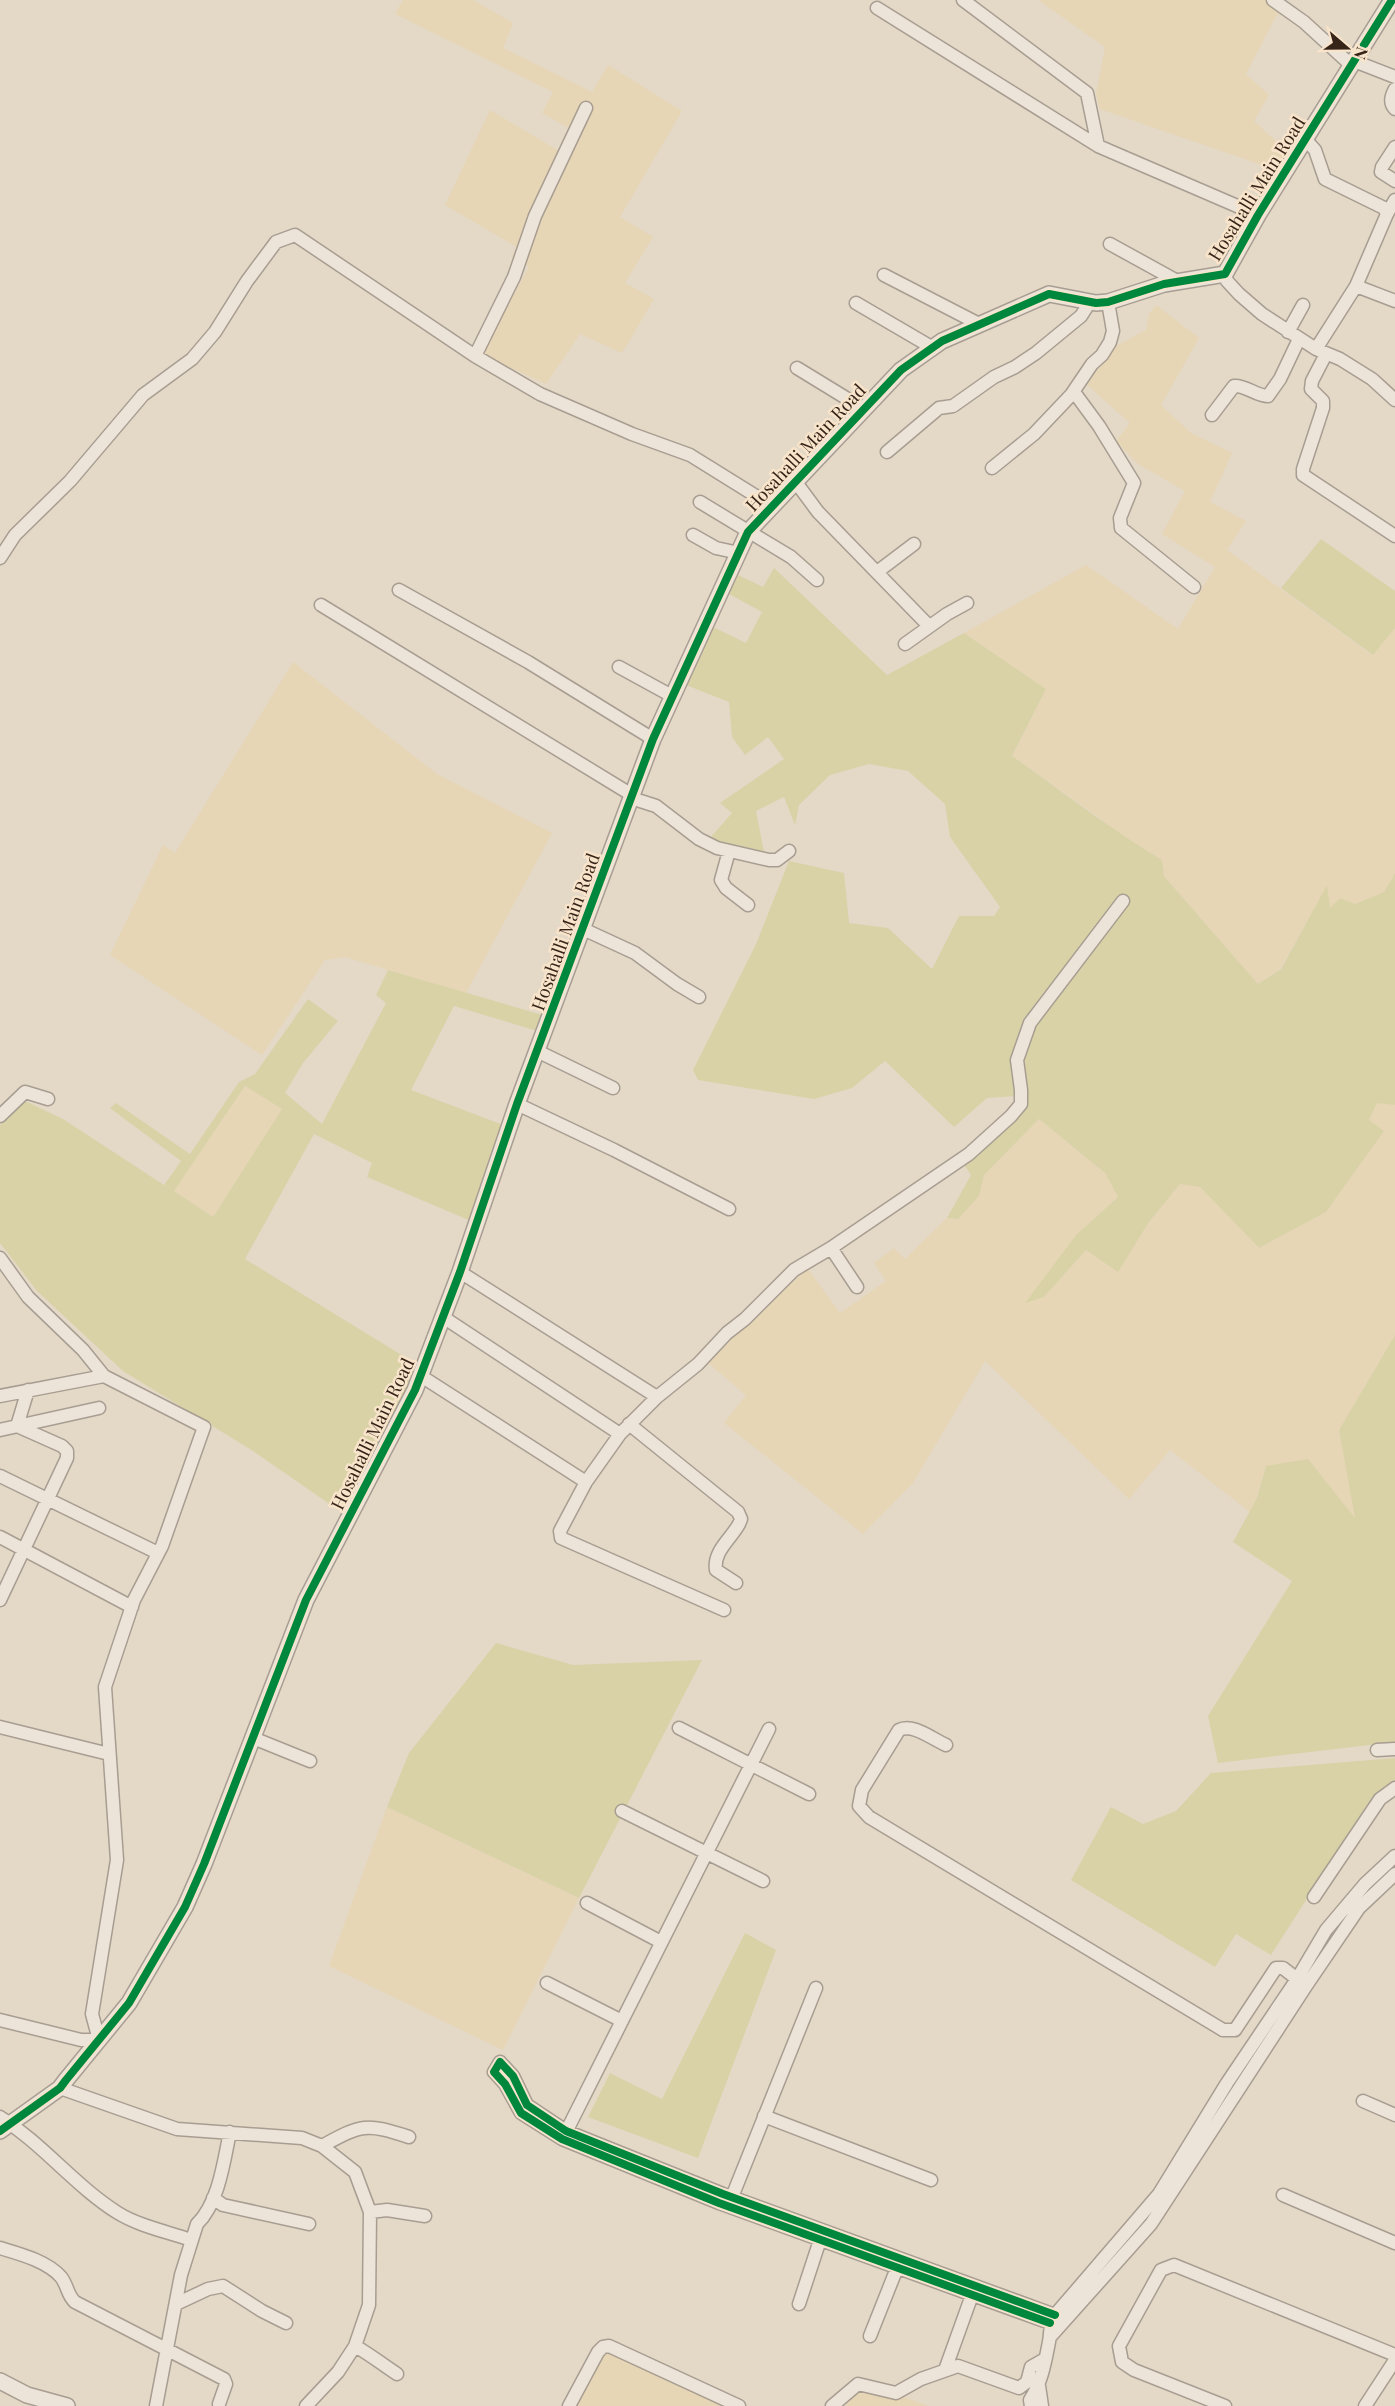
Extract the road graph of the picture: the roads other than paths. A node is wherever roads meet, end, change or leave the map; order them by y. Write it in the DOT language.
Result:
graph roads {
  1 [pos="1273,0"];
  2 [pos="1392,0"];
  3 [pos="971,2"];
  4 [pos="876,8"];
  5 [pos="1352,63"];
  6 [pos="1395,78"];
  7 [pos="1395,89"];
  8 [pos="586,108"];
  9 [pos="1395,110"];
  10 [pos="1305,139"];
  11 [pos="1098,146"];
  12 [pos="1395,147"];
  13 [pos="1395,180"];
  14 [pos="1395,200"];
  15 [pos="1387,214"];
  16 [pos="1258,215"];
  17 [pos="1110,244"];
  18 [pos="1225,274"];
  19 [pos="884,275"];
  20 [pos="1179,282"];
  21 [pos="1356,286"];
  22 [pos="1395,301"];
  23 [pos="1090,302"];
  24 [pos="1108,302"];
  25 [pos="856,303"];
  26 [pos="1304,305"];
  27 [pos="979,324"];
  28 [pos="1288,332"];
  29 [pos="1299,339"];
  30 [pos="933,348"];
  31 [pos="1321,352"];
  32 [pos="475,356"];
  33 [pos="797,368"];
  34 [pos="1074,392"];
  35 [pos="1395,400"];
  36 [pos="864,409"];
  37 [pos="1212,415"];
  38 [pos="887,452"];
  39 [pos="993,468"];
  40 [pos="795,481"];
  41 [pos="700,502"];
  42 [pos="772,506"];
  43 [pos="748,532"];
  44 [pos="693,535"];
  45 [pos="1395,536"];
  46 [pos="914,544"];
  47 [pos="739,553"];
  48 [pos="0,558"];
  49 [pos="878,572"];
  50 [pos="817,580"];
  51 [pos="1194,587"];
  52 [pos="399,590"];
  53 [pos="967,603"];
  54 [pos="321,605"];
  55 [pos="929,626"];
  56 [pos="905,644"];
  57 [pos="619,667"];
  58 [pos="672,696"];
  59 [pos="652,739"];
  60 [pos="631,796"];
  61 [pos="729,851"];
  62 [pos="789,851"];
  63 [pos="1123,901"];
  64 [pos="748,905"];
  65 [pos="584,929"];
  66 [pos="699,997"];
  67 [pos="537,1051"];
  68 [pos="613,1088"];
  69 [pos="48,1099"];
  70 [pos="517,1104"];
  71 [pos="0,1116"];
  72 [pos="729,1209"];
  73 [pos="831,1248"];
  74 [pos="0,1258"];
  75 [pos="460,1272"];
  76 [pos="857,1287"];
  77 [pos="443,1317"];
  78 [pos="421,1376"];
  79 [pos="104,1377"];
  80 [pos="28,1390"];
  81 [pos="0,1396"];
  82 [pos="657,1397"];
  83 [pos="99,1408"];
  84 [pos="629,1424"];
  85 [pos="17,1426"];
  86 [pos="0,1430"];
  87 [pos="620,1434"];
  88 [pos="0,1476"];
  89 [pos="586,1482"];
  90 [pos="48,1500"];
  91 [pos="0,1537"];
  92 [pos="24,1549"];
  93 [pos="158,1553"];
  94 [pos="736,1583"];
  95 [pos="0,1599"];
  96 [pos="132,1607"];
  97 [pos="724,1610"];
  98 [pos="0,1728"];
  99 [pos="679,1728"];
  100 [pos="769,1729"];
  101 [pos="253,1738"];
  102 [pos="946,1745"];
  103 [pos="1395,1749"];
  104 [pos="1377,1750"];
  105 [pos="109,1754"];
  106 [pos="310,1761"];
  107 [pos="751,1764"];
  108 [pos="1395,1788"];
  109 [pos="809,1794"];
  110 [pos="622,1810"];
  111 [pos="706,1853"];
  112 [pos="1395,1856"];
  113 [pos="1395,1874"];
  114 [pos="762,1881"];
  115 [pos="1314,1896"];
  116 [pos="587,1903"];
  117 [pos="662,1942"];
  118 [pos="547,1983"];
  119 [pos="1301,1983"];
  120 [pos="816,1988"];
  121 [pos="0,2020"];
  122 [pos="622,2021"];
  123 [pos="99,2040"];
  124 [pos="497,2067"];
  125 [pos="60,2088"];
  126 [pos="1363,2101"];
  127 [pos="1395,2115"];
  128 [pos="764,2116"];
  129 [pos="3,2124"];
  130 [pos="230,2132"];
  131 [pos="564,2135"];
  132 [pos="409,2137"];
  133 [pos="322,2145"];
  134 [pos="931,2180"];
  135 [pos="1283,2195"];
  136 [pos="732,2197"];
  137 [pos="213,2198"];
  138 [pos="370,2212"];
  139 [pos="424,2216"];
  140 [pos="309,2224"];
  141 [pos="192,2240"];
  142 [pos="820,2240"];
  143 [pos="1395,2243"];
  144 [pos="0,2248"];
  145 [pos="897,2268"];
  146 [pos="972,2295"];
  147 [pos="176,2304"];
  148 [pos="799,2304"];
  149 [pos="1053,2319"];
  150 [pos="286,2323"];
  151 [pos="870,2336"];
  152 [pos="1050,2337"];
  153 [pos="355,2346"];
  154 [pos="166,2348"];
  155 [pos="1395,2355"];
  156 [pos="1046,2359"];
  157 [pos="1395,2360"];
  158 [pos="945,2370"];
  159 [pos="397,2374"];
  160 [pos="0,2380"];
  161 [pos="1039,2386"];
  162 [pos="219,2404"];
  163 [pos="67,2406"];
  164 [pos="156,2406"];
  165 [pos="306,2406"];
  166 [pos="569,2406"];
  167 [pos="739,2406"];
  168 [pos="832,2406"];
  169 [pos="1031,2406"];
  170 [pos="1042,2406"];
  171 [pos="1225,2406"];
  172 [pos="1365,2406"];
  1 -- 5 [label="street"];
  2 -- 5 [label="street, Hosahalli Main Road"];
  3 -- 11 [label="street"];
  4 -- 11 [label="street"];
  5 -- 6 [label="street"];
  5 -- 10 [label="street, Hosahalli Main Road"];
  7 -- 9 [label="street"];
  8 -- 32 [label="street"];
  10 -- 15 [label="street"];
  10 -- 16 [label="street, Hosahalli Main Road"];
  11 -- 16 [label="street"];
  12 -- 13 [label="street"];
  14 -- 15 [label="street"];
  15 -- 21 [label="street"];
  16 -- 18 [label="street, Hosahalli Main Road"];
  17 -- 20 [label="street"];
  18 -- 20 [label="street, Hosahalli Main Road"];
  18 -- 28 [label="street"];
  19 -- 27 [label="street"];
  20 -- 24 [label="street, Hosahalli Main Road"];
  21 -- 22 [label="street"];
  21 -- 31 [label="street"];
  23 -- 24 [label="street, Hosahalli Main Road"];
  23 -- 27 [label="street, Hosahalli Main Road"];
  23 -- 38 [label="street"];
  24 -- 34 [label="street"];
  25 -- 30 [label="street"];
  26 -- 28 [label="street"];
  27 -- 30 [label="street, Hosahalli Main Road"];
  28 -- 29 [label="street"];
  29 -- 31 [label="street"];
  29 -- 37 [label="street"];
  30 -- 36 [label="street, Hosahalli Main Road"];
  31 -- 35 [label="street"];
  31 -- 45 [label="street"];
  32 -- 42 [label="street"];
  32 -- 48 [label="street"];
  33 -- 36 [label="street"];
  34 -- 39 [label="street"];
  34 -- 51 [label="street"];
  36 -- 40 [label="street, Hosahalli Main Road"];
  40 -- 42 [label="street, Hosahalli Main Road"];
  40 -- 49 [label="street"];
  41 -- 43 [label="street"];
  42 -- 43 [label="street, Hosahalli Main Road"];
  43 -- 47 [label="street, Hosahalli Main Road"];
  43 -- 50 [label="street"];
  44 -- 47 [label="street"];
  46 -- 49 [label="street"];
  47 -- 58 [label="street, Hosahalli Main Road"];
  49 -- 55 [label="street"];
  52 -- 59 [label="street"];
  53 -- 55 [label="street"];
  54 -- 60 [label="street"];
  55 -- 56 [label="street"];
  57 -- 58 [label="street"];
  58 -- 59 [label="street, Hosahalli Main Road"];
  59 -- 60 [label="street, Hosahalli Main Road"];
  60 -- 61 [label="street"];
  60 -- 65 [label="street, Hosahalli Main Road"];
  61 -- 62 [label="street"];
  61 -- 64 [label="street"];
  63 -- 73 [label="street"];
  65 -- 66 [label="street"];
  65 -- 67 [label="street, Hosahalli Main Road"];
  67 -- 68 [label="street"];
  67 -- 70 [label="street, Hosahalli Main Road"];
  69 -- 71 [label="street"];
  70 -- 72 [label="street"];
  70 -- 75 [label="street, Hosahalli Main Road"];
  73 -- 76 [label="street"];
  73 -- 82 [label="street"];
  74 -- 79 [label="street"];
  75 -- 77 [label="street, Hosahalli Main Road"];
  75 -- 82 [label="street"];
  77 -- 78 [label="street, Hosahalli Main Road"];
  77 -- 87 [label="street"];
  78 -- 89 [label="street"];
  78 -- 101 [label="street, Hosahalli Main Road"];
  79 -- 80 [label="street"];
  79 -- 93 [label="street"];
  80 -- 81 [label="street"];
  80 -- 85 [label="street"];
  82 -- 84 [label="street"];
  83 -- 85 [label="street"];
  84 -- 87 [label="street"];
  84 -- 94 [label="street"];
  85 -- 86 [label="street"];
  85 -- 90 [label="street"];
  87 -- 89 [label="street"];
  88 -- 90 [label="street"];
  89 -- 97 [label="street"];
  90 -- 92 [label="street"];
  90 -- 93 [label="street"];
  91 -- 92 [label="street"];
  92 -- 95 [label="street"];
  92 -- 96 [label="street"];
  93 -- 96 [label="street"];
  96 -- 105 [label="street"];
  98 -- 105 [label="street"];
  99 -- 107 [label="street"];
  100 -- 107 [label="street"];
  101 -- 106 [label="street"];
  101 -- 123 [label="street, Hosahalli Main Road"];
  102 -- 119 [label="street"];
  103 -- 104 [label="street"];
  105 -- 123 [label="street"];
  107 -- 109 [label="street"];
  107 -- 111 [label="street"];
  108 -- 115 [label="street"];
  110 -- 111 [label="street"];
  111 -- 114 [label="street"];
  111 -- 117 [label="street"];
  112 -- 119 [label="street"];
  113 -- 119 [label="street"];
  116 -- 117 [label="street"];
  117 -- 122 [label="street"];
  118 -- 122 [label="street"];
  119 -- 149 [label="street"];
  119 -- 152 [label="street"];
  120 -- 128 [label="street"];
  121 -- 123 [label="street"];
  122 -- 131 [label="street"];
  123 -- 125 [label="street, Hosahalli Main Road"];
  124 -- 131 [label="street"];
  125 -- 129 [label="street, Hosahalli Main Road"];
  125 -- 130 [label="street"];
  126 -- 127 [label="street"];
  128 -- 134 [label="street"];
  128 -- 136 [label="street"];
  129 -- 141 [label="street"];
  130 -- 133 [label="street"];
  130 -- 137 [label="street"];
  131 -- 136 [label="street"];
  131 -- 142 [label="street"];
  132 -- 133 [label="street"];
  133 -- 138 [label="street"];
  135 -- 143 [label="street"];
  136 -- 149 [label="street"];
  137 -- 140 [label="street"];
  137 -- 141 [label="street"];
  138 -- 139 [label="street"];
  138 -- 153 [label="street"];
  141 -- 147 [label="street"];
  142 -- 145 [label="street"];
  142 -- 148 [label="street"];
  144 -- 154 [label="street"];
  145 -- 146 [label="street"];
  145 -- 151 [label="street"];
  146 -- 149 [label="street"];
  146 -- 158 [label="street"];
  147 -- 150 [label="street"];
  147 -- 154 [label="street"];
  149 -- 152 [label="street"];
  152 -- 156 [label="street"];
  153 -- 159 [label="street"];
  153 -- 165 [label="street"];
  154 -- 162 [label="street"];
  154 -- 164 [label="street"];
  155 -- 171 [label="street"];
  156 -- 158 [label="street"];
  156 -- 161 [label="street"];
  157 -- 172 [label="street"];
  158 -- 168 [label="street"];
  160 -- 163 [label="street"];
  161 -- 169 [label="street"];
  161 -- 170 [label="street"];
  166 -- 167 [label="street"];
}
